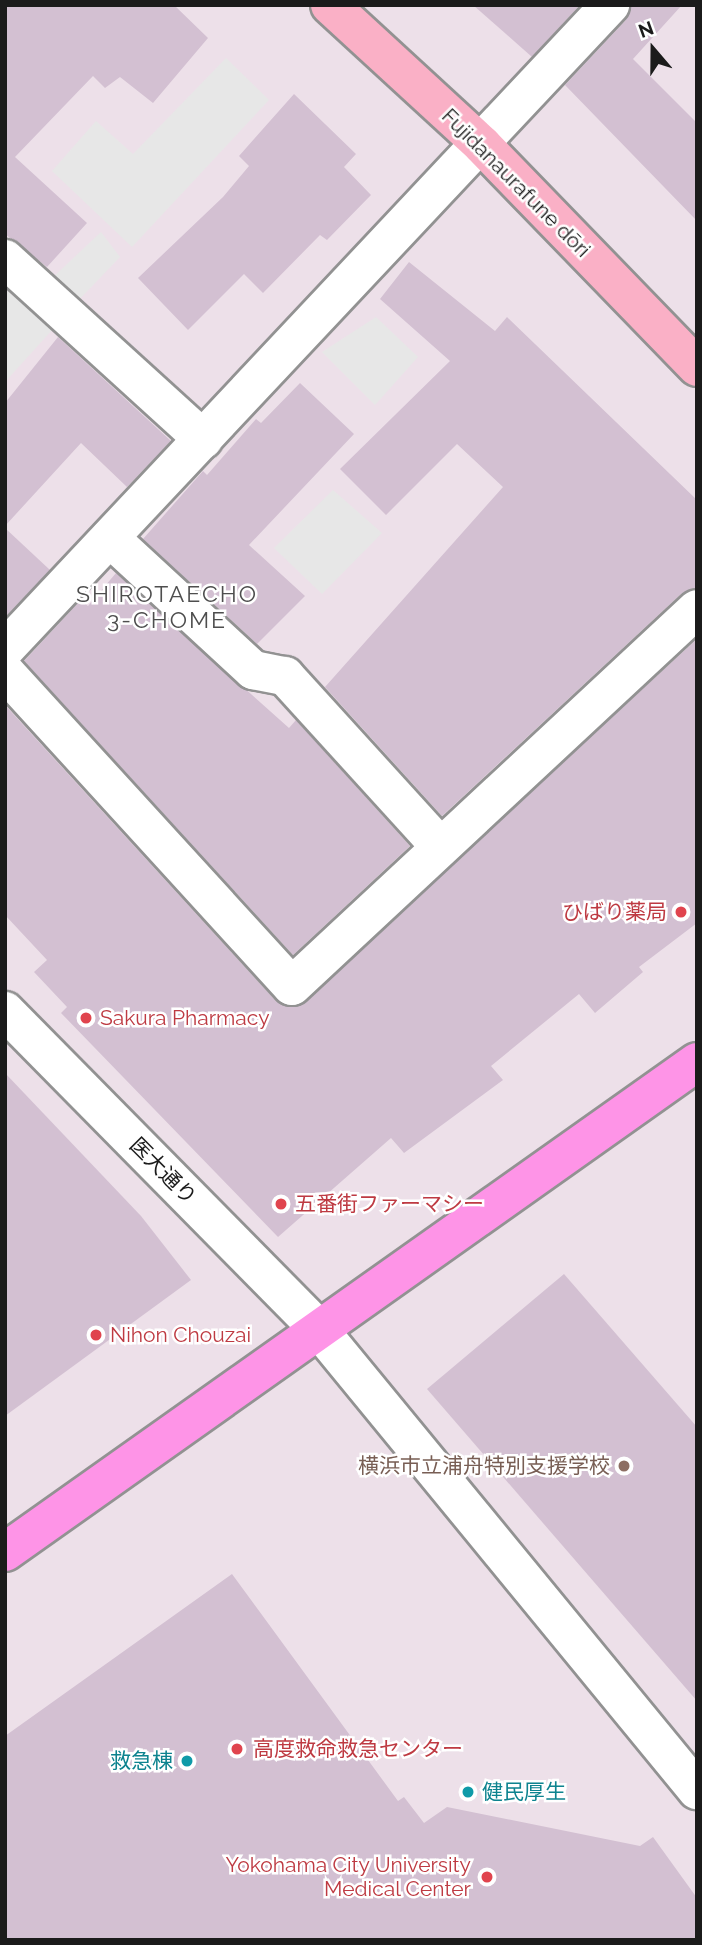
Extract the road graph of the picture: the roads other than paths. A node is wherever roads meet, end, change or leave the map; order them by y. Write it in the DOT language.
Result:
graph roads {
  1 [pos="330,5"];
  2 [pos="610,5"];
  3 [pos="482,145"];
  4 [pos="5,259"];
  5 [pos="697,367"];
  6 [pos="203,439"];
  7 [pos="110,538"];
  8 [pos="697,609"];
  9 [pos="5,649"];
  10 [pos="5,672"];
  11 [pos="439,845"];
  12 [pos="5,1011"];
  13 [pos="697,1062"];
  14 [pos="321,1332"];
  15 [pos="5,1552"];
  16 [pos="697,1790"];
  1 -- 3 [label="street, Fujidanaurafune dōri"];
  2 -- 3 [label="street"];
  3 -- 5 [label="street, Fujidanaurafune dōri"];
  3 -- 6 [label="street"];
  4 -- 6 [label="street"];
  6 -- 7 [label="street"];
  7 -- 9 [label="street"];
  7 -- 11 [label="street"];
  8 -- 11 [label="street"];
  10 -- 11 [label="street"];
  12 -- 14 [label="street, 医大通り"];
  13 -- 14 [label="main road"];
  14 -- 15 [label="main road"];
  14 -- 16 [label="street, 医大通り"];
}
